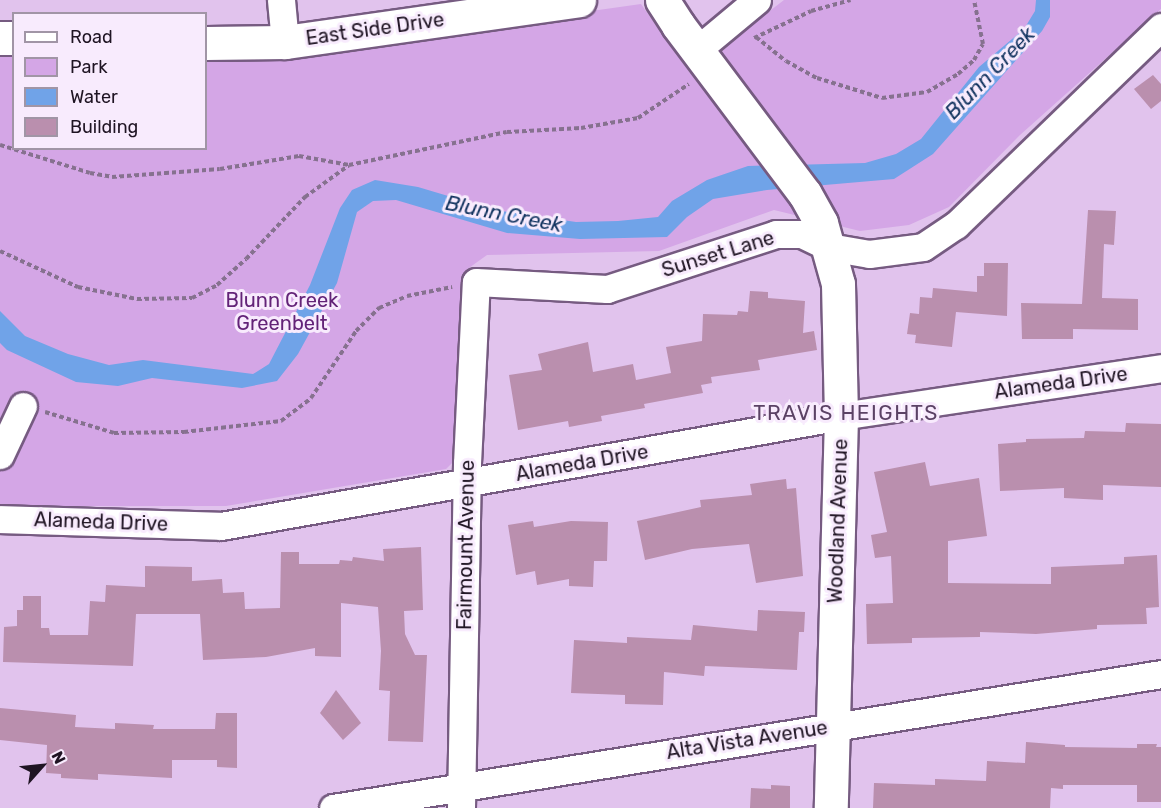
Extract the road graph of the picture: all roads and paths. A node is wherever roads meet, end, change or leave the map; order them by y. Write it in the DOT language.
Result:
graph roads {
  1 [pos="281,0"];
  2 [pos="579,0"];
  3 [pos="662,0"];
  4 [pos="757,0"];
  5 [pos="851,0"];
  6 [pos="974,0"];
  7 [pos="1161,27"];
  8 [pos="285,42"];
  9 [pos="207,43"];
  10 [pos="697,50"];
  11 [pos="689,84"];
  12 [pos="16,150"];
  13 [pos="350,165"];
  14 [pos="825,235"];
  15 [pos="0,251"];
  16 [pos="476,282"];
  17 [pos="1161,368"];
  18 [pos="22,406"];
  19 [pos="841,416"];
  20 [pos="0,455"];
  21 [pos="466,484"];
  22 [pos="0,519"];
  23 [pos="1161,674"];
  24 [pos="832,726"];
  25 [pos="462,797"];
  26 [pos="333,808"];
  27 [pos="831,808"];
  1 -- 8 [label="street"];
  2 -- 8 [label="street, East Side Drive"];
  3 -- 10 [label="street, Woodland Avenue"];
  4 -- 10 [label="street"];
  5 -- 6 [label="path"];
  7 -- 14 [label="street, Sunset Lane"];
  8 -- 9 [label="street, East Side Drive"];
  10 -- 14 [label="street, Woodland Avenue"];
  11 -- 13 [label="path"];
  12 -- 13 [label="path"];
  13 -- 15 [label="path"];
  14 -- 16 [label="street, Sunset Lane"];
  14 -- 19 [label="street, Woodland Avenue"];
  16 -- 18 [label="path"];
  16 -- 21 [label="street, Fairmount Avenue"];
  17 -- 19 [label="street, Alameda Drive"];
  18 -- 20 [label="street"];
  19 -- 21 [label="street, Alameda Drive"];
  19 -- 24 [label="street, Woodland Avenue"];
  21 -- 22 [label="street, Alameda Drive"];
  21 -- 25 [label="street, Fairmount Avenue"];
  23 -- 24 [label="street, Alta Vista Avenue"];
  24 -- 25 [label="street, Alta Vista Avenue"];
  24 -- 27 [label="street, Woodland Avenue"];
  25 -- 26 [label="street, Alta Vista Avenue"];
}
